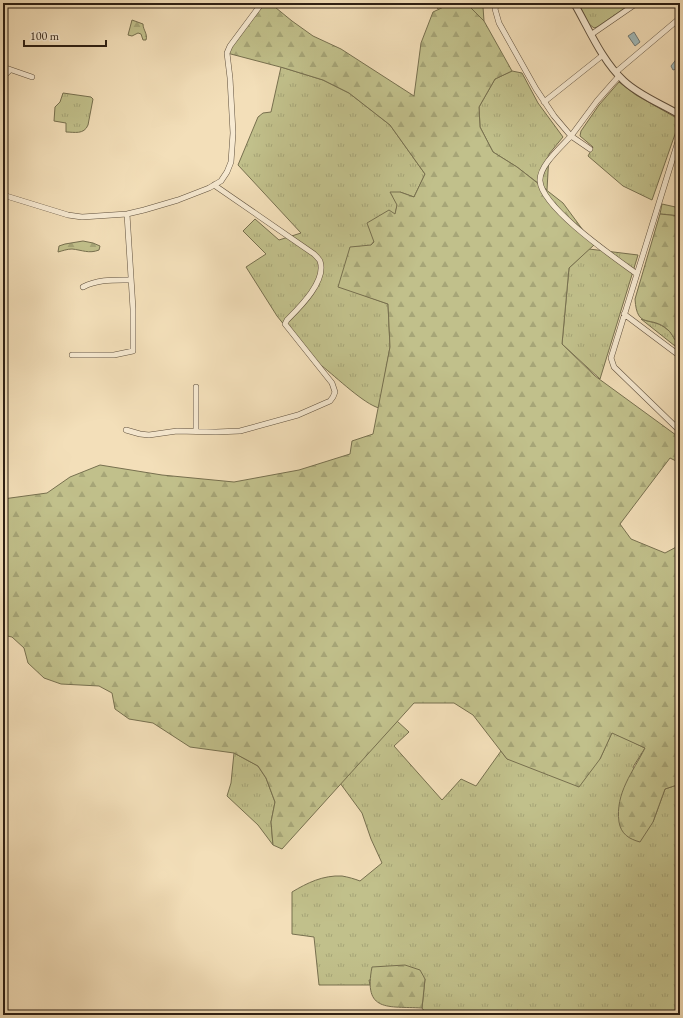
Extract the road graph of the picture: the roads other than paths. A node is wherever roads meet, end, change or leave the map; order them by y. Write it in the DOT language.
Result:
graph roads {
  1 [pos="262,3"];
  2 [pos="497,3"];
  3 [pos="574,3"];
  4 [pos="637,3"];
  5 [pos="680,18"];
  6 [pos="592,34"];
  7 [pos="603,55"];
  8 [pos="3,67"];
  9 [pos="10,70"];
  10 [pos="618,74"];
  11 [pos="3,77"];
  12 [pos="32,77"];
  13 [pos="544,102"];
  14 [pos="679,114"];
  15 [pos="680,135"];
  16 [pos="571,136"];
  17 [pos="590,150"];
  18 [pos="214,185"];
  19 [pos="3,195"];
  20 [pos="127,214"];
  21 [pos="637,274"];
  22 [pos="131,280"];
  23 [pos="83,287"];
  24 [pos="624,314"];
  25 [pos="72,355"];
  26 [pos="680,356"];
  27 [pos="196,387"];
  28 [pos="126,430"];
  29 [pos="196,431"];
  30 [pos="680,431"];
  1 -- 18 [label="street"];
  2 -- 13 [label="street"];
  3 -- 6 [label="street"];
  4 -- 6 [label="street"];
  5 -- 10 [label="street"];
  6 -- 7 [label="street"];
  7 -- 10 [label="street"];
  7 -- 13 [label="street"];
  8 -- 9 [label="street"];
  9 -- 11 [label="street"];
  9 -- 12 [label="street"];
  10 -- 14 [label="street"];
  10 -- 16 [label="street"];
  13 -- 16 [label="street"];
  15 -- 21 [label="street"];
  16 -- 17 [label="street"];
  16 -- 21 [label="street"];
  18 -- 20 [label="street"];
  18 -- 29 [label="street"];
  19 -- 20 [label="street"];
  20 -- 22 [label="street"];
  21 -- 24 [label="street"];
  22 -- 23 [label="street"];
  22 -- 25 [label="street"];
  24 -- 26 [label="street"];
  24 -- 30 [label="street"];
  27 -- 29 [label="street"];
  28 -- 29 [label="street"];
}
